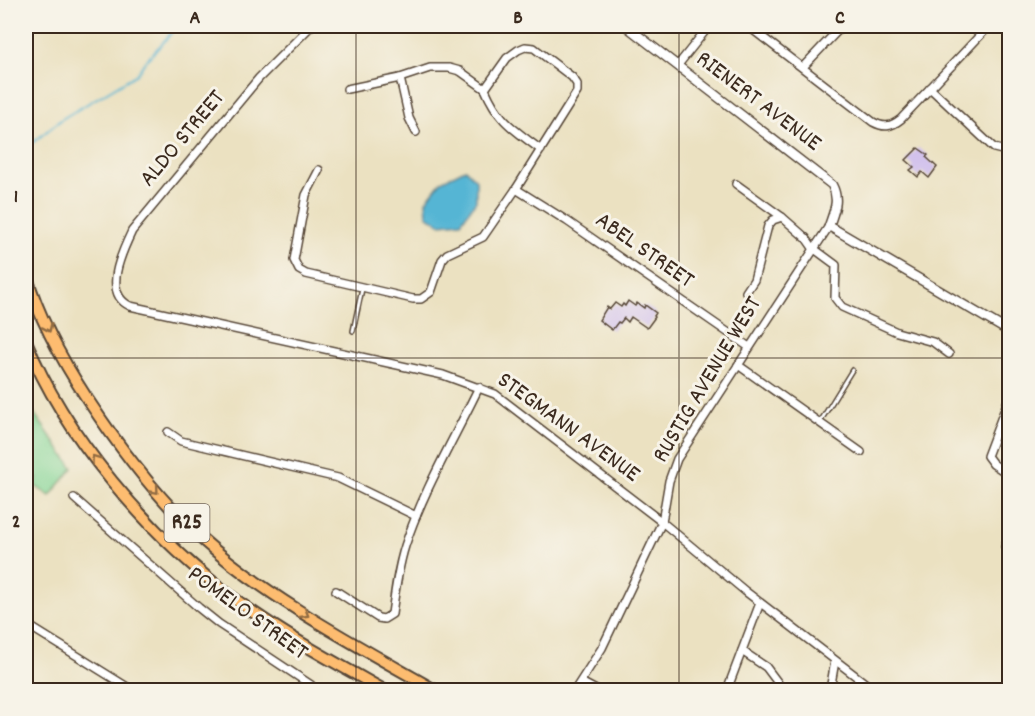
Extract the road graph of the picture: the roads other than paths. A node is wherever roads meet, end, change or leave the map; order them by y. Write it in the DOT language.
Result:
graph roads {
  1 [pos="311,26"];
  2 [pos="626,26"];
  3 [pos="709,26"];
  4 [pos="748,26"];
  5 [pos="842,26"];
  6 [pos="989,26"];
  7 [pos="678,65"];
  8 [pos="803,68"];
  9 [pos="400,78"];
  10 [pos="930,88"];
  11 [pos="347,89"];
  12 [pos="485,89"];
  13 [pos="416,132"];
  14 [pos="541,150"];
  15 [pos="1010,152"];
  16 [pos="319,170"];
  17 [pos="736,184"];
  18 [pos="516,189"];
  19 [pos="782,217"];
  20 [pos="829,226"];
  21 [pos="813,248"];
  22 [pos="26,274"];
  23 [pos="363,288"];
  24 [pos="746,292"];
  25 [pos="116,293"];
  26 [pos="353,332"];
  27 [pos="1010,332"];
  28 [pos="26,341"];
  29 [pos="748,346"];
  30 [pos="949,354"];
  31 [pos="738,364"];
  32 [pos="852,370"];
  33 [pos="479,387"];
  34 [pos="1009,398"];
  35 [pos="820,423"];
  36 [pos="168,432"];
  37 [pos="861,452"];
  38 [pos="1010,475"];
  39 [pos="74,498"];
  40 [pos="416,516"];
  41 [pos="662,522"];
  42 [pos="1010,534"];
  43 [pos="1005,547"];
  44 [pos="336,591"];
  45 [pos="760,603"];
  46 [pos="26,624"];
  47 [pos="742,651"];
  48 [pos="835,661"];
  49 [pos="581,682"];
  50 [pos="778,683"];
  51 [pos="132,690"];
  52 [pos="315,690"];
  53 [pos="384,690"];
  54 [pos="435,690"];
  55 [pos="575,690"];
  56 [pos="596,690"];
  57 [pos="727,690"];
  58 [pos="830,690"];
  59 [pos="874,690"];
  1 -- 25 [label="street, ALDO STREET"];
  2 -- 7 [label="street, RIENERT AVENUE"];
  3 -- 7 [label="street"];
  4 -- 8 [label="street"];
  5 -- 8 [label="street"];
  6 -- 10 [label="street"];
  7 -- 20 [label="street, RIENERT AVENUE"];
  8 -- 10 [label="street"];
  9 -- 11 [label="street"];
  9 -- 12 [label="street"];
  9 -- 13 [label="street"];
  10 -- 15 [label="street"];
  12 -- 14 [label="street"];
  12 -- 14 [label="street"];
  14 -- 18 [label="street"];
  16 -- 23 [label="street"];
  17 -- 19 [label="street"];
  18 -- 23 [label="street"];
  18 -- 29 [label="street, ABEL STREET"];
  19 -- 21 [label="street"];
  19 -- 24 [label="street"];
  20 -- 21 [label="street, RUSTIG AVENUE WEST"];
  20 -- 27 [label="street"];
  21 -- 29 [label="street, RUSTIG AVENUE WEST"];
  21 -- 30 [label="street"];
  22 -- 54 [label="main road, R25, one-way"];
  23 -- 26 [label="lane"];
  25 -- 33 [label="street, STEGMANN AVENUE"];
  53 -- 28 [label="main road, R25, one-way"];
  29 -- 31 [label="street, RUSTIG AVENUE WEST"];
  31 -- 35 [label="street"];
  31 -- 41 [label="street, RUSTIG AVENUE WEST"];
  32 -- 35 [label="lane"];
  33 -- 40 [label="street"];
  33 -- 41 [label="street, STEGMANN AVENUE"];
  34 -- 38 [label="street"];
  35 -- 37 [label="street"];
  36 -- 40 [label="street"];
  39 -- 52 [label="street, POMELO STREET"];
  40 -- 44 [label="street"];
  41 -- 45 [label="street, STEGMANN AVENUE"];
  41 -- 49 [label="street, RUSTIG AVENUE WEST"];
  42 -- 43 [label="street"];
  45 -- 47 [label="street"];
  45 -- 48 [label="street, STEGMANN AVENUE"];
  46 -- 51 [label="street"];
  47 -- 50 [label="street"];
  47 -- 57 [label="street"];
  48 -- 58 [label="street"];
  48 -- 59 [label="street, STEGMANN AVENUE"];
  49 -- 55 [label="street, RUSTIG AVENUE WEST"];
  49 -- 56 [label="street"];
}
